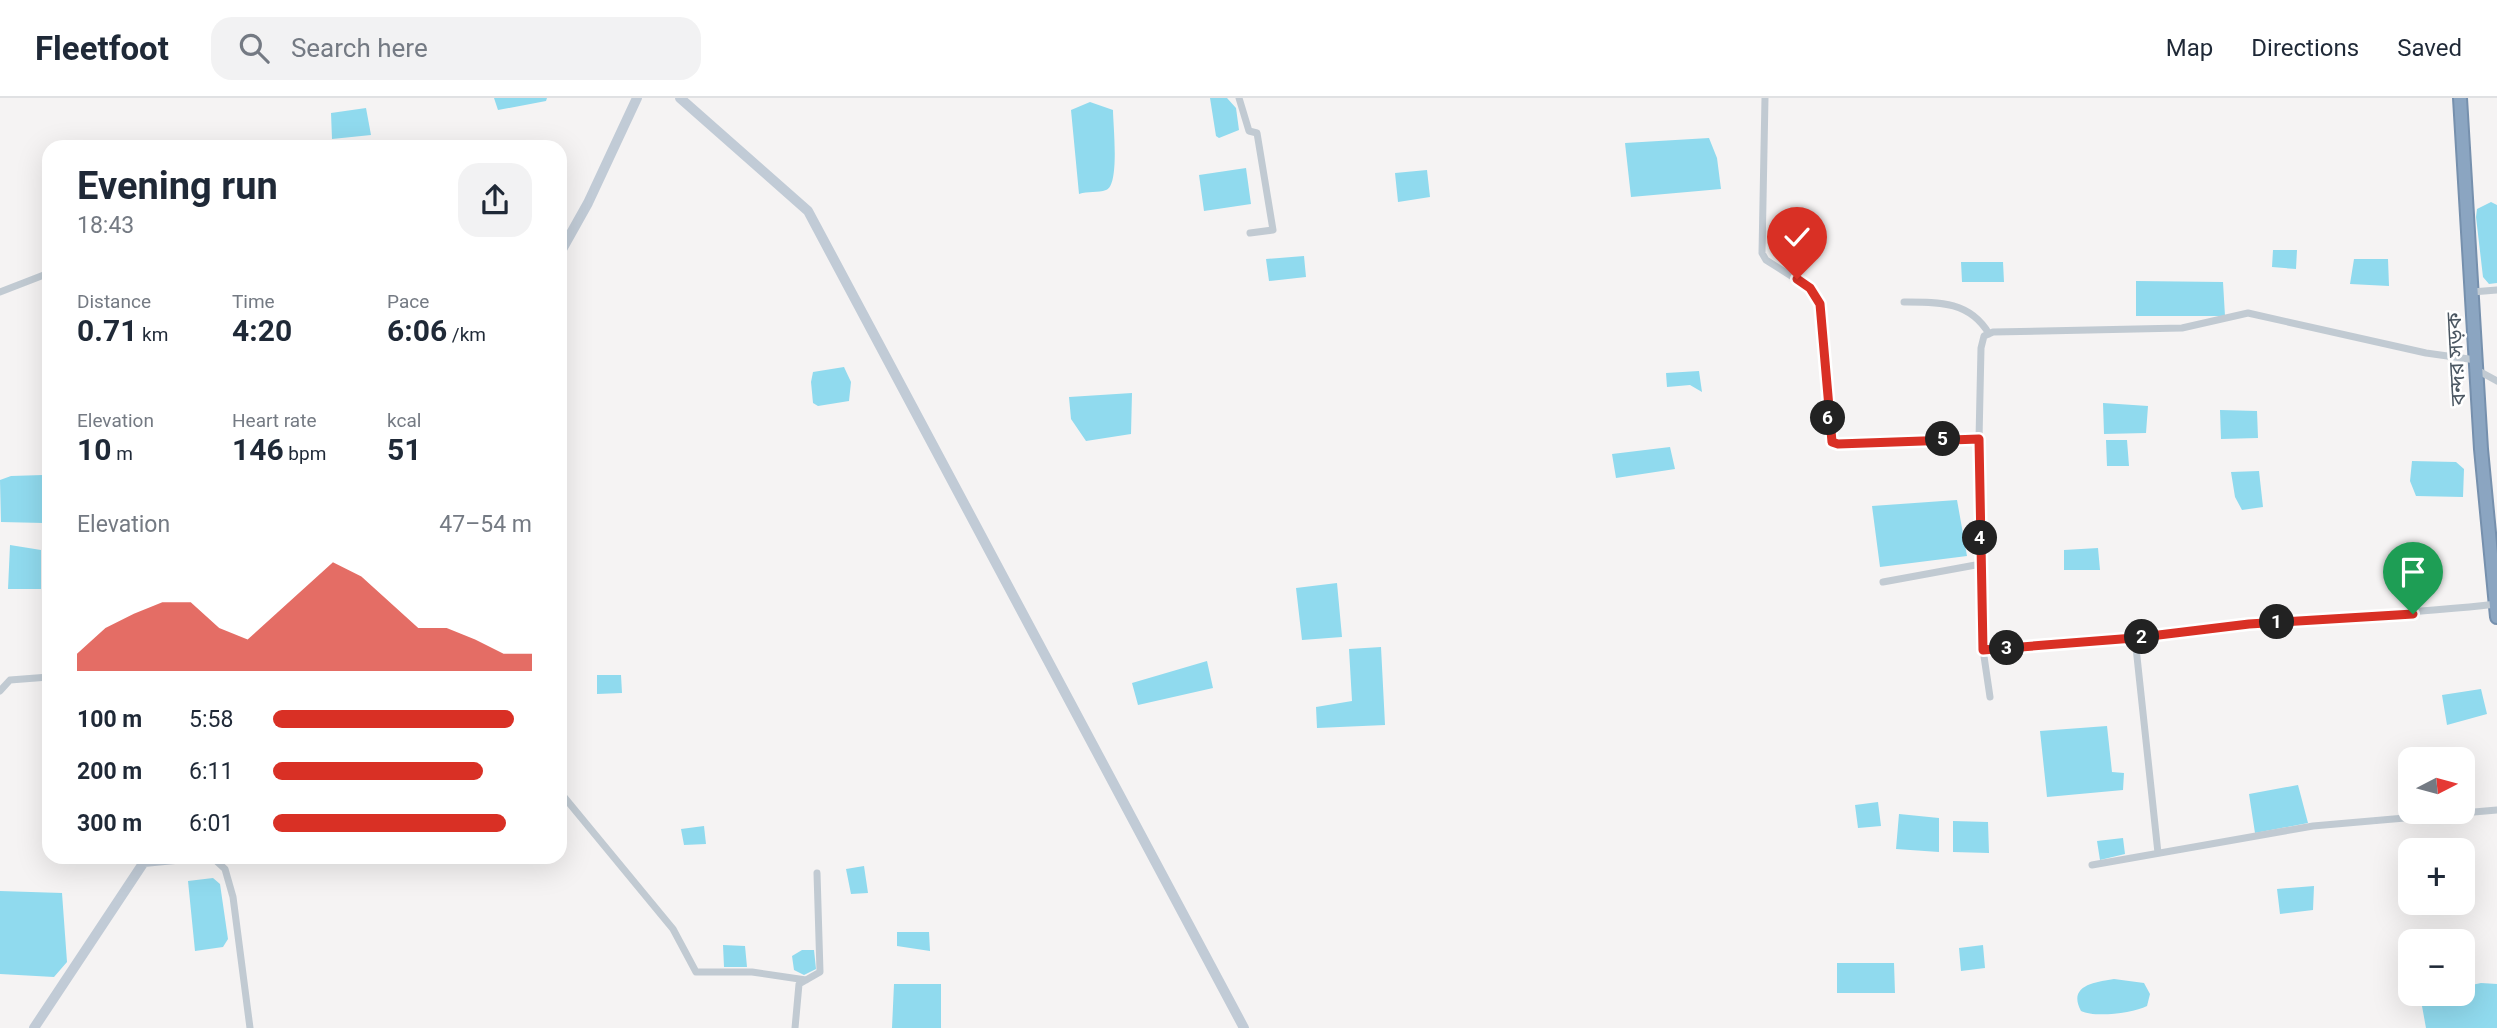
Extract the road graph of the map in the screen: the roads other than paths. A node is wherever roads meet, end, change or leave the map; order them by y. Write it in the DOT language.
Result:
graph roads {
  1 [pos="637,98"];
  2 [pos="680,98"];
  3 [pos="1239,98"];
  4 [pos="1765,98"];
  5 [pos="2460,98"];
  6 [pos="1250,233"];
  7 [pos="567,238"];
  8 [pos="42,276"];
  9 [pos="2497,290"];
  10 [pos="0,292"];
  11 [pos="2472,292"];
  12 [pos="1904,302"];
  13 [pos="1989,334"];
  14 [pos="2476,365"];
  15 [pos="2497,381"];
  16 [pos="1979,439"];
  17 [pos="1980,564"];
  18 [pos="1883,582"];
  19 [pos="2496,610"];
  20 [pos="2134,638"];
  21 [pos="1983,650"];
  22 [pos="42,678"];
  23 [pos="0,691"];
  24 [pos="1990,697"];
  25 [pos="567,800"];
  26 [pos="2497,810"];
  27 [pos="2158,853"];
  28 [pos="143,864"];
  29 [pos="220,864"];
  30 [pos="2092,864"];
  31 [pos="817,873"];
  32 [pos="806,980"];
  33 [pos="34,1028"];
  34 [pos="250,1028"];
  35 [pos="795,1028"];
  36 [pos="1244,1028"];
  1 -- 7 [label="street"];
  2 -- 36 [label="street"];
  3 -- 6 [label="street"];
  4 -- 16 [label="street"];
  5 -- 11 [label="highway, বন্দর সড়ক"];
  8 -- 10 [label="street"];
  9 -- 11 [label="street"];
  11 -- 14 [label="highway, বন্দর সড়ক"];
  12 -- 13 [label="street"];
  13 -- 14 [label="street"];
  13 -- 16 [label="street"];
  14 -- 15 [label="street"];
  14 -- 19 [label="highway, বন্দর সড়ক"];
  16 -- 17 [label="street"];
  17 -- 18 [label="street"];
  17 -- 21 [label="street"];
  19 -- 20 [label="street"];
  20 -- 21 [label="street"];
  20 -- 27 [label="street"];
  21 -- 24 [label="street"];
  22 -- 23 [label="street"];
  25 -- 32 [label="street"];
  26 -- 27 [label="street"];
  27 -- 30 [label="street"];
  28 -- 33 [label="street"];
  29 -- 34 [label="street"];
  31 -- 32 [label="street"];
  32 -- 35 [label="street"];
}
